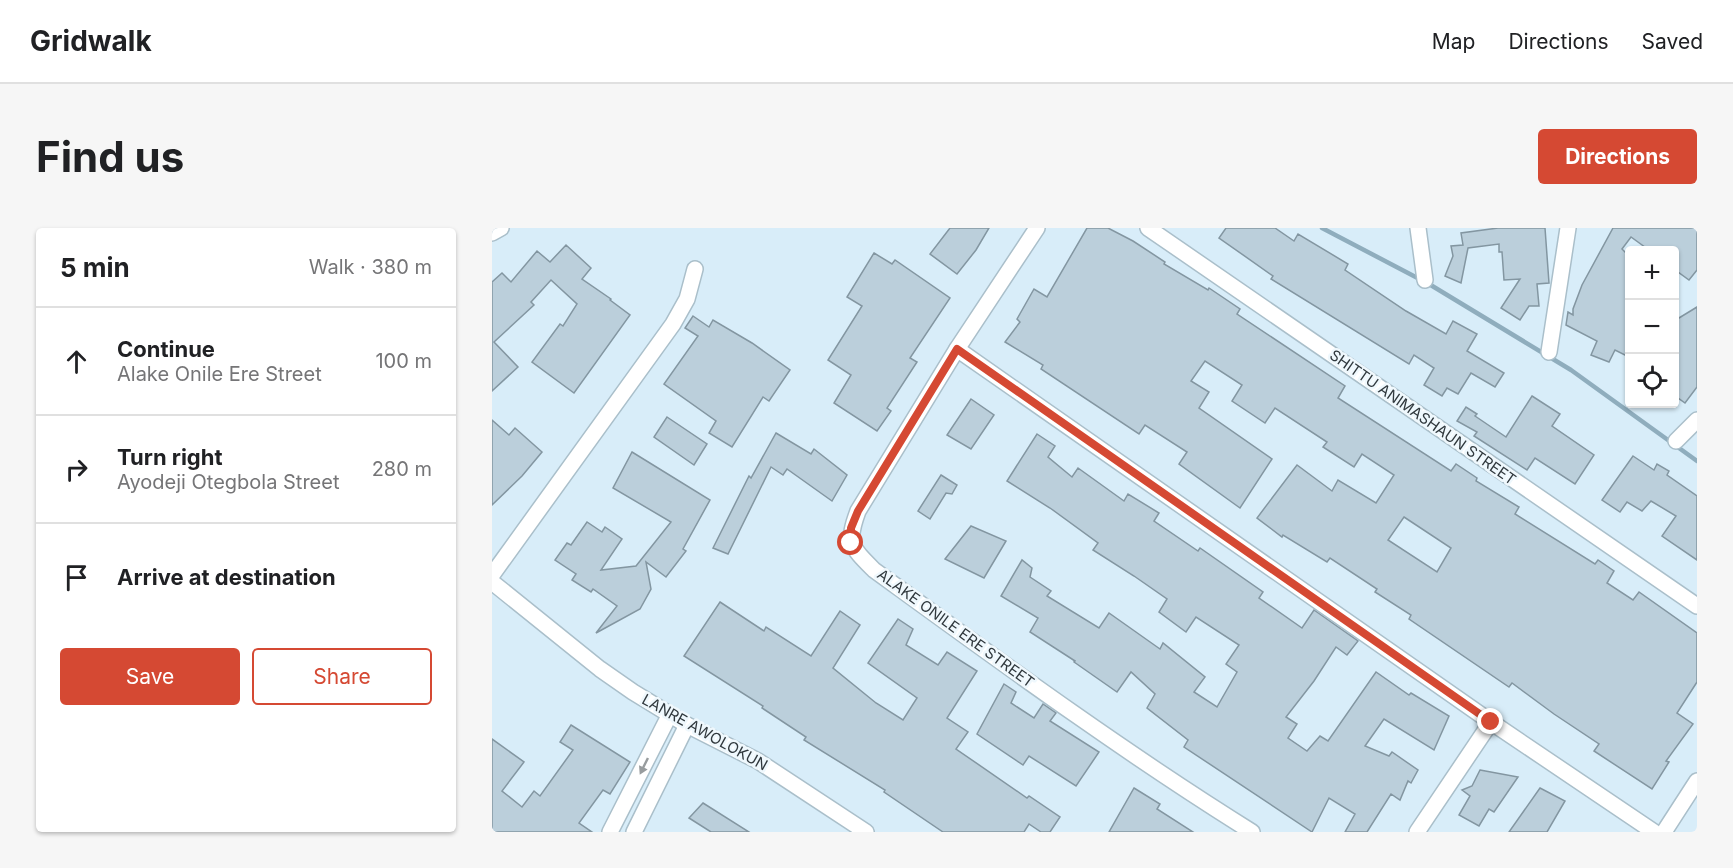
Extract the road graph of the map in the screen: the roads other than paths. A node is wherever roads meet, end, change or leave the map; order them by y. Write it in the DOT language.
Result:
graph roads {
  1 [pos="501,228"];
  2 [pos="1037,228"];
  3 [pos="1148,228"];
  4 [pos="1418,228"];
  5 [pos="1568,228"];
  6 [pos="492,233"];
  7 [pos="695,269"];
  8 [pos="1425,280"];
  9 [pos="957,349"];
  10 [pos="1549,352"];
  11 [pos="1697,420"];
  12 [pos="1676,441"];
  13 [pos="492,575"];
  14 [pos="492,582"];
  15 [pos="1697,606"];
  16 [pos="670,714"];
  17 [pos="1491,722"];
  18 [pos="687,725"];
  19 [pos="1697,781"];
  20 [pos="610,832"];
  21 [pos="634,832"];
  22 [pos="866,832"];
  23 [pos="1252,832"];
  24 [pos="1417,832"];
  25 [pos="1654,832"];
  26 [pos="1664,832"];
  1 -- 6 [label="street"];
  2 -- 9 [label="street"];
  3 -- 15 [label="street, SHITTU ANIMASHAUN STREET"];
  4 -- 8 [label="street"];
  5 -- 10 [label="street"];
  7 -- 13 [label="street"];
  9 -- 17 [label="street"];
  9 -- 23 [label="street, ALAKE ONILE ERE STREET"];
  11 -- 12 [label="street"];
  14 -- 16 [label="street, LANRE AWOLOKUN"];
  16 -- 18 [label="street, LANRE AWOLOKUN"];
  16 -- 20 [label="street, one-way"];
  17 -- 24 [label="street"];
  17 -- 25 [label="street"];
  18 -- 21 [label="street"];
  18 -- 22 [label="street, LANRE AWOLOKUN"];
  19 -- 26 [label="street"];
}
